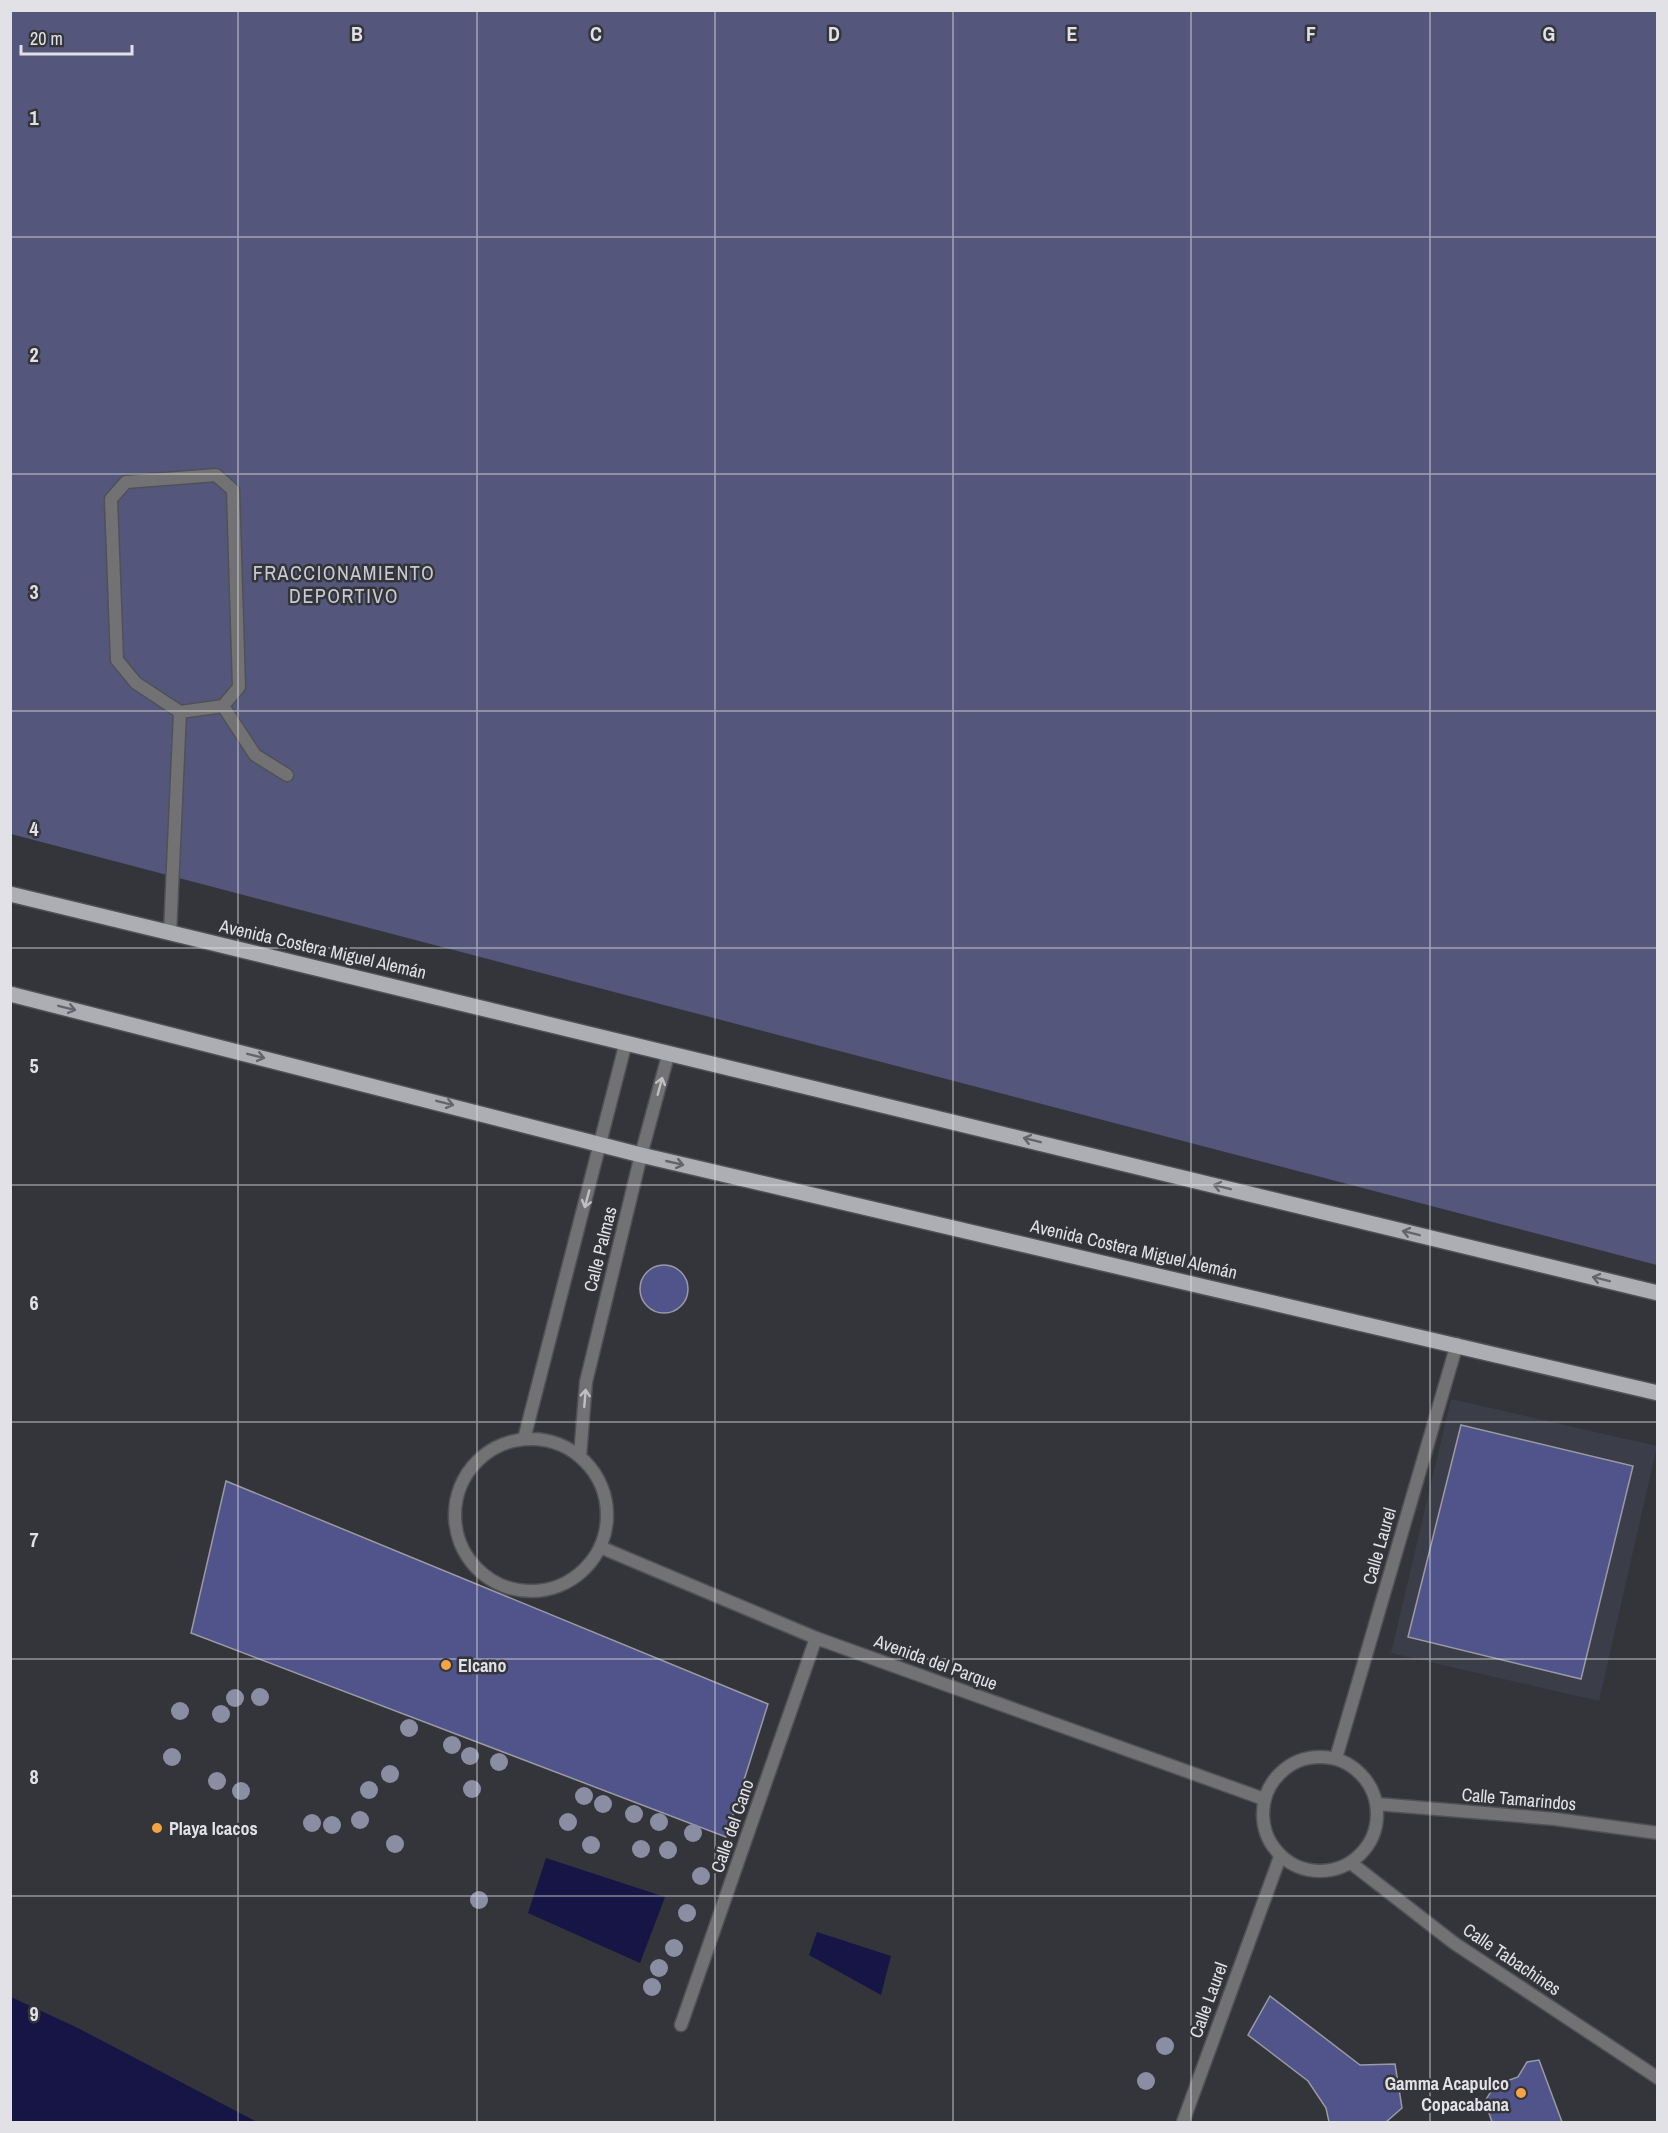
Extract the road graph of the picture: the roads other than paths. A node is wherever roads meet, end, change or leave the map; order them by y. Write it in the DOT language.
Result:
graph roads {
  1 [pos="223,706"];
  2 [pos="180,712"];
  3 [pos="287,775"];
  4 [pos="10,894"];
  5 [pos="170,933"];
  6 [pos="10,994"];
  7 [pos="626,1042"];
  8 [pos="669,1052"];
  9 [pos="602,1142"];
  10 [pos="641,1155"];
  11 [pos="1658,1293"];
  12 [pos="1457,1344"];
  13 [pos="1658,1393"];
  14 [pos="524,1439"];
  15 [pos="580,1456"];
  16 [pos="600,1547"];
  17 [pos="816,1638"];
  18 [pos="1336,1758"];
  19 [pos="1264,1799"];
  20 [pos="1377,1804"];
  21 [pos="1658,1833"];
  22 [pos="1280,1857"];
  23 [pos="1351,1863"];
  24 [pos="681,2025"];
  25 [pos="1658,2078"];
  26 [pos="1183,2122"];
  1 -- 2 [label="street"];
  1 -- 2 [label="street"];
  1 -- 3 [label="street"];
  2 -- 5 [label="street"];
  4 -- 5 [label="main road, Avenida Costera Miguel Alemán"];
  5 -- 7 [label="main road, Avenida Costera Miguel Alemán"];
  6 -- 9 [label="main road, Avenida Costera Miguel Alemán, one-way"];
  7 -- 8 [label="main road, Avenida Costera Miguel Alemán"];
  7 -- 9 [label="street"];
  10 -- 8 [label="street, Calle Palmas, one-way"];
  11 -- 8 [label="main road, Avenida Costera Miguel Alemán, one-way"];
  9 -- 10 [label="main road, Avenida Costera Miguel Alemán"];
  9 -- 14 [label="street, Calle Palmas, one-way"];
  10 -- 12 [label="main road, Avenida Costera Miguel Alemán, one-way"];
  15 -- 10 [label="street, Calle Palmas, one-way"];
  12 -- 13 [label="main road, Avenida Costera Miguel Alemán"];
  12 -- 18 [label="street, Calle Laurel"];
  14 -- 15 [label="street"];
  14 -- 16 [label="street"];
  15 -- 16 [label="street"];
  16 -- 17 [label="street, Avenida del Parque"];
  17 -- 19 [label="street, Avenida del Parque"];
  17 -- 24 [label="street, Calle del Cano"];
  18 -- 19 [label="street"];
  18 -- 20 [label="street"];
  19 -- 22 [label="street"];
  20 -- 21 [label="street, Calle Tamarindos"];
  20 -- 23 [label="street"];
  22 -- 23 [label="street"];
  22 -- 26 [label="street, Calle Laurel"];
  23 -- 25 [label="street, Calle Tabachines"];
}
